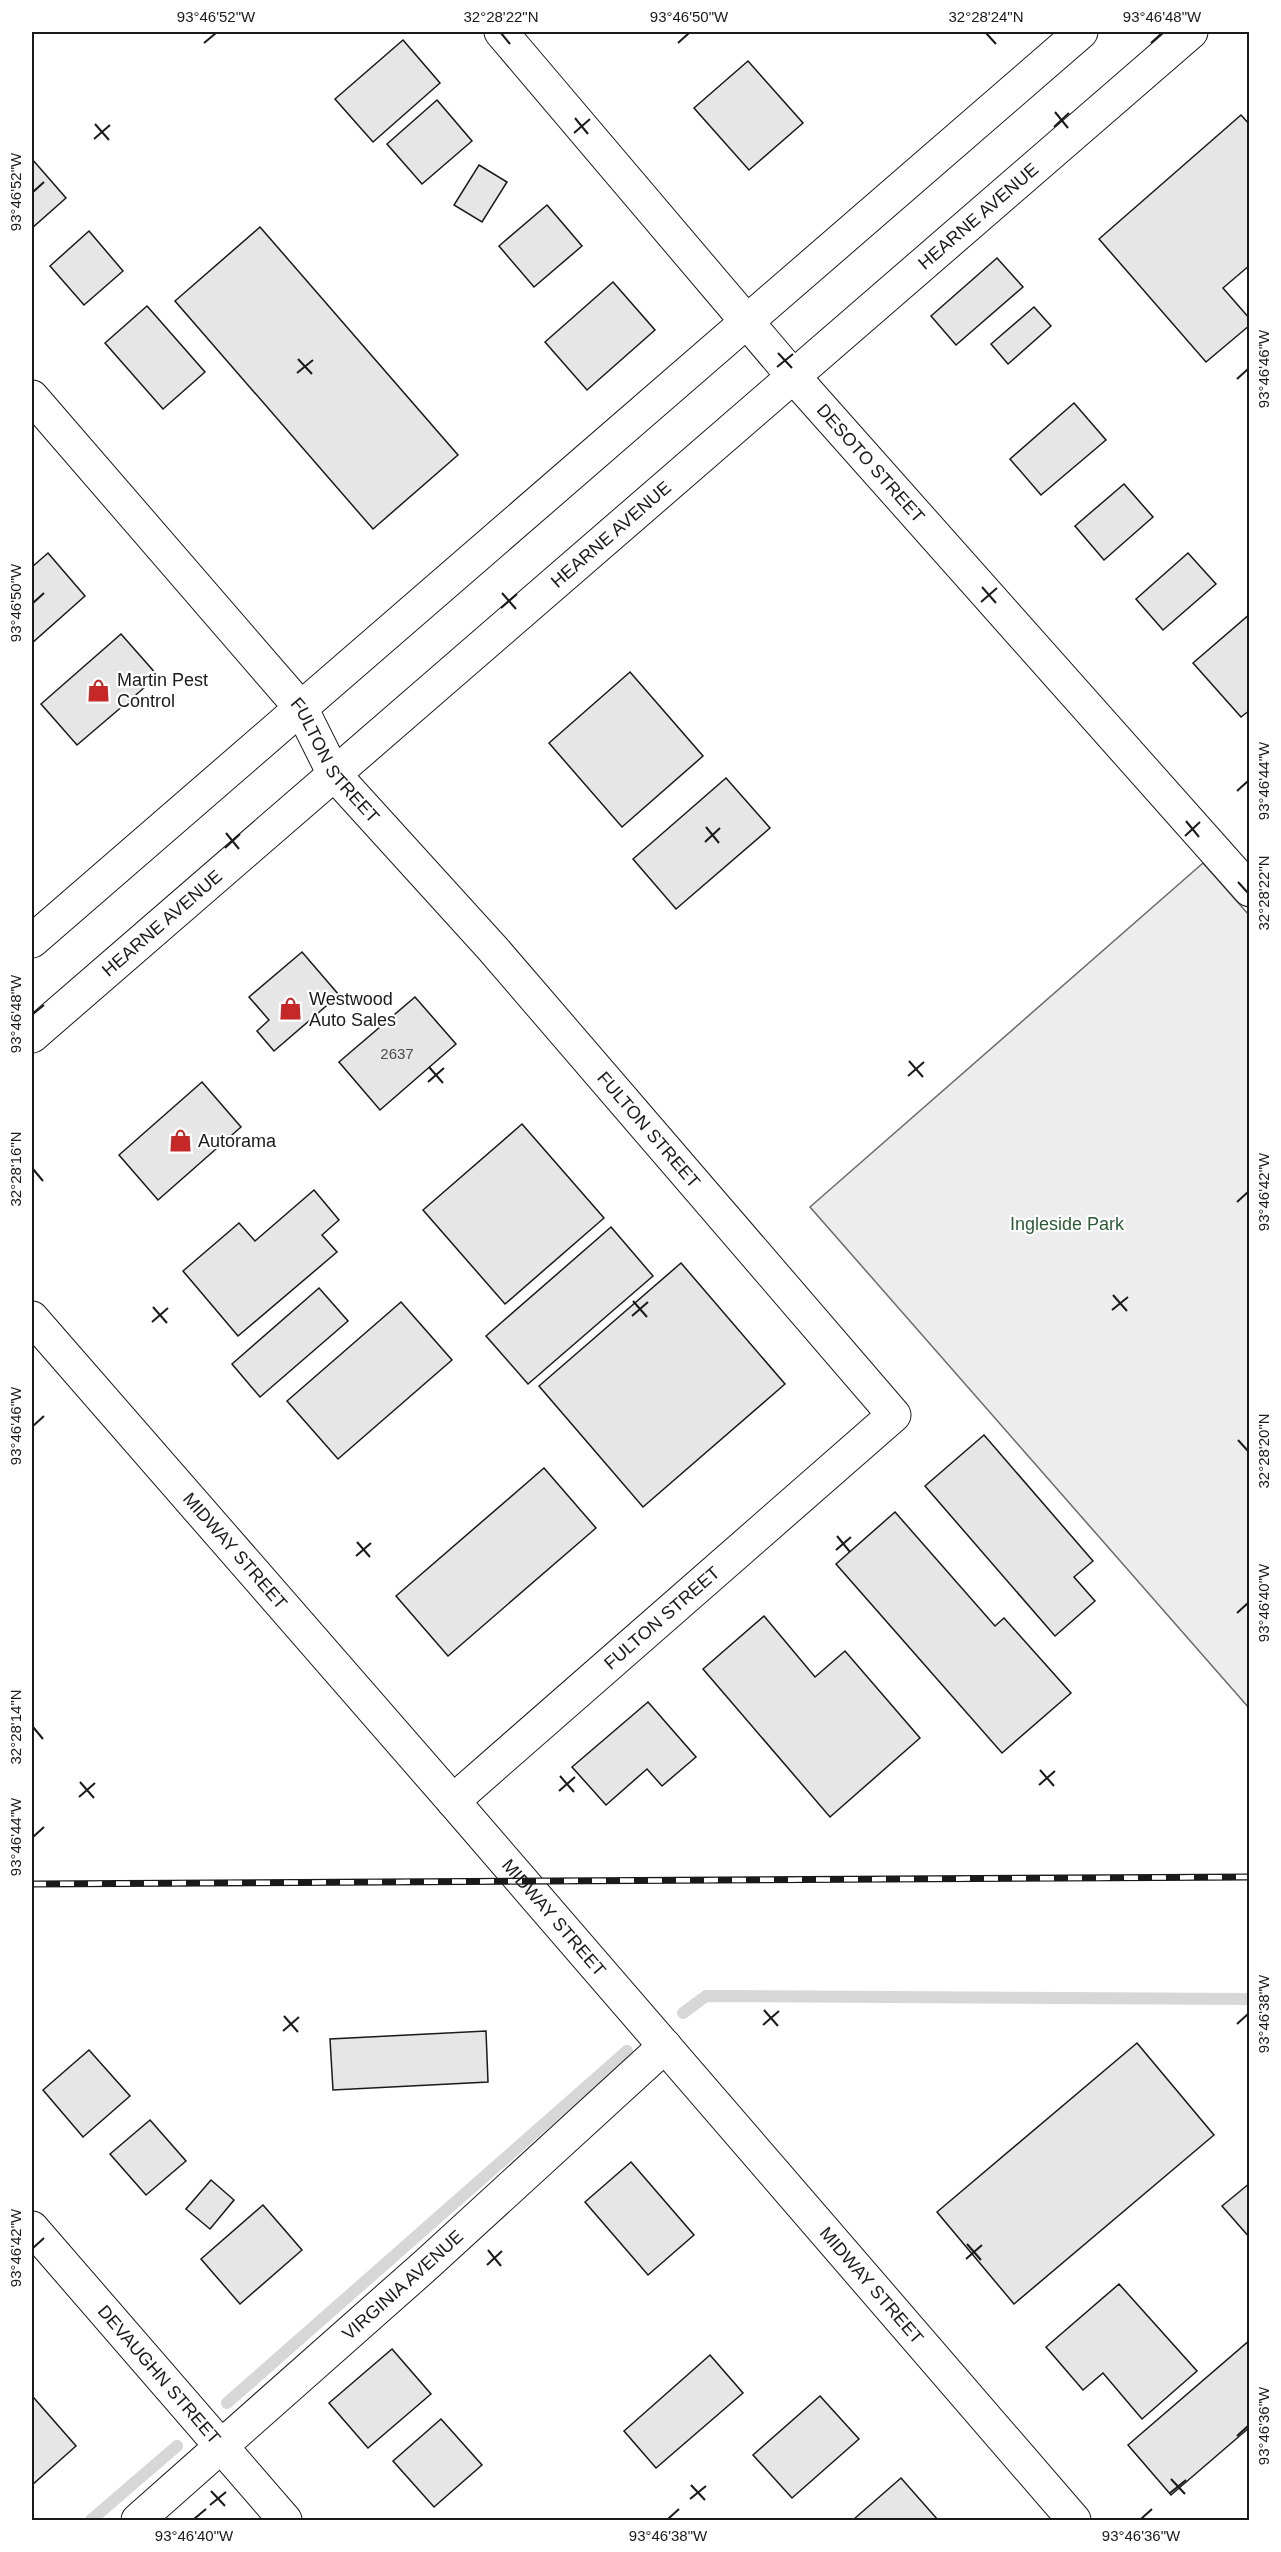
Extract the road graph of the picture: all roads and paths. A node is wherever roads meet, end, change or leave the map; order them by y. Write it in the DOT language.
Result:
graph roads {
  1 [pos="501,32"];
  2 [pos="1081,32"];
  3 [pos="1191,32"];
  4 [pos="747,320"];
  5 [pos="793,376"];
  6 [pos="32,397"];
  7 [pos="301,708"];
  8 [pos="334,774"];
  9 [pos="1250,890"];
  10 [pos="32,941"];
  11 [pos="32,1036"];
  12 [pos="32,1318"];
  13 [pos="453,1801"];
  14 [pos="665,2046"];
  15 [pos="32,2228"];
  16 [pos="221,2447"];
  17 [pos="138,2520"];
  18 [pos="285,2520"];
  19 [pos="1074,2520"];
  1 -- 4 [label="street, DESOTO STREET"];
  2 -- 4 [label="street"];
  3 -- 5 [label="street, HEARNE AVENUE"];
  4 -- 5 [label="street, DESOTO STREET"];
  4 -- 7 [label="street"];
  5 -- 8 [label="street, HEARNE AVENUE"];
  5 -- 9 [label="street, DESOTO STREET"];
  6 -- 7 [label="street, FULTON STREET"];
  7 -- 8 [label="street, FULTON STREET"];
  7 -- 10 [label="street"];
  8 -- 11 [label="street, HEARNE AVENUE"];
  8 -- 13 [label="street, FULTON STREET"];
  12 -- 13 [label="street, MIDWAY STREET"];
  13 -- 14 [label="street, MIDWAY STREET"];
  14 -- 16 [label="street, VIRGINIA AVENUE"];
  14 -- 19 [label="street, MIDWAY STREET"];
  15 -- 16 [label="street, DEVAUGHN STREET"];
  16 -- 17 [label="street, VIRGINIA AVENUE"];
  16 -- 18 [label="street, DEVAUGHN STREET"];
}
